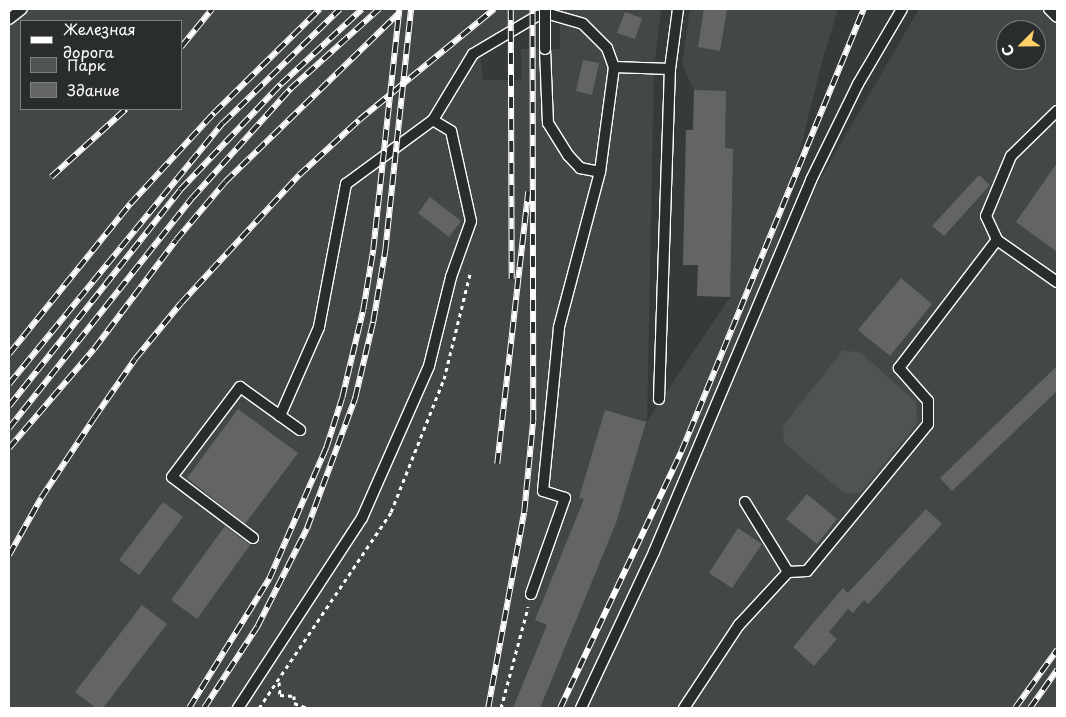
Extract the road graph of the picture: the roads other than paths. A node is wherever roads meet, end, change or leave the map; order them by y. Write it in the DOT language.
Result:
graph roads {
  1 [pos="22,9"];
  2 [pos="545,9"];
  3 [pos="678,9"];
  4 [pos="902,9"];
  5 [pos="1049,9"];
  6 [pos="1057,18"];
  7 [pos="9,19"];
  8 [pos="614,67"];
  9 [pos="670,69"];
  10 [pos="1057,111"];
  11 [pos="432,120"];
  12 [pos="600,172"];
  13 [pos="997,240"];
  14 [pos="1057,282"];
  15 [pos="659,399"];
  16 [pos="280,416"];
  17 [pos="300,430"];
  18 [pos="745,502"];
  19 [pos="253,538"];
  20 [pos="788,572"];
  21 [pos="532,594"];
  22 [pos="238,708"];
  23 [pos="581,708"];
  24 [pos="684,708"];
  1 -- 7 [label="lane"];
  2 -- 12 [label="lane, bridge"];
  3 -- 9 [label="lane"];
  4 -- 23 [label="lane"];
  5 -- 6 [label="lane"];
  8 -- 9 [label="lane"];
  8 -- 11 [label="lane"];
  8 -- 12 [label="lane"];
  9 -- 15 [label="lane"];
  10 -- 13 [label="lane"];
  11 -- 16 [label="lane"];
  11 -- 22 [label="lane"];
  12 -- 21 [label="lane"];
  13 -- 14 [label="lane"];
  13 -- 20 [label="lane"];
  16 -- 17 [label="lane"];
  16 -- 19 [label="lane"];
  18 -- 20 [label="lane"];
  20 -- 24 [label="lane"];
}
